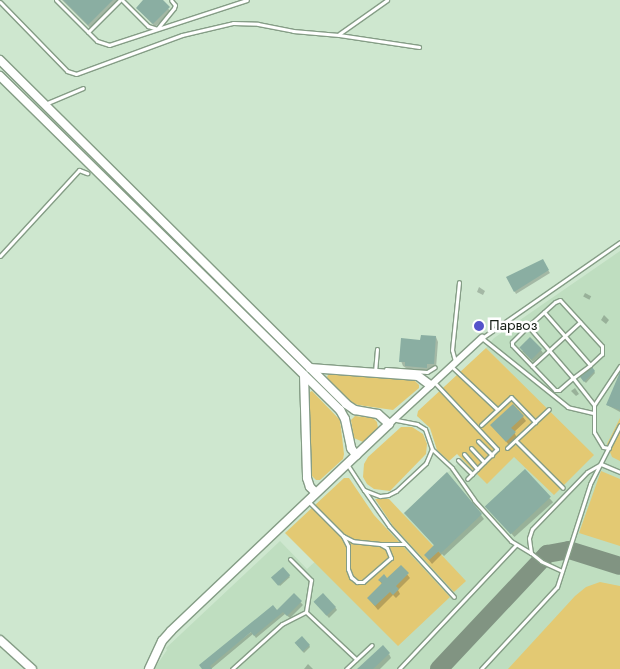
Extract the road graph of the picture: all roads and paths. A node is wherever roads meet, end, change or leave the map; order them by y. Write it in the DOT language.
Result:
graph roads {
  1 [pos="56,0"];
  2 [pos="121,0"];
  3 [pos="171,0"];
  4 [pos="247,0"];
  5 [pos="387,0"];
  6 [pos="0,2"];
  7 [pos="157,29"];
  8 [pos="88,32"];
  9 [pos="338,35"];
  10 [pos="419,47"];
  11 [pos="0,60"];
  12 [pos="0,76"];
  13 [pos="83,88"];
  14 [pos="44,104"];
  15 [pos="87,173"];
  16 [pos="620,242"];
  17 [pos="0,256"];
  18 [pos="459,282"];
  19 [pos="544,312"];
  20 [pos="580,322"];
  21 [pos="528,326"];
  22 [pos="565,336"];
  23 [pos="482,338"];
  24 [pos="377,350"];
  25 [pos="549,350"];
  26 [pos="453,363"];
  27 [pos="590,365"];
  28 [pos="532,366"];
  29 [pos="620,366"];
  30 [pos="435,367"];
  31 [pos="310,368"];
  32 [pos="386,369"];
  33 [pos="375,372"];
  34 [pos="304,375"];
  35 [pos="573,378"];
  36 [pos="432,383"];
  37 [pos="594,404"];
  38 [pos="497,409"];
  39 [pos="549,409"];
  40 [pos="593,413"];
  41 [pos="391,422"];
  42 [pos="535,422"];
  43 [pos="481,425"];
  44 [pos="620,425"];
  45 [pos="478,441"];
  46 [pos="516,441"];
  47 [pos="471,448"];
  48 [pos="507,448"];
  49 [pos="609,448"];
  50 [pos="432,449"];
  51 [pos="464,454"];
  52 [pos="492,454"];
  53 [pos="356,455"];
  54 [pos="458,460"];
  55 [pos="484,462"];
  56 [pos="347,464"];
  57 [pos="601,464"];
  58 [pos="478,469"];
  59 [pos="620,472"];
  60 [pos="472,474"];
  61 [pos="467,478"];
  62 [pos="563,488"];
  63 [pos="364,490"];
  64 [pos="316,494"];
  65 [pos="308,501"];
  66 [pos="343,536"];
  67 [pos="380,544"];
  68 [pos="406,544"];
  69 [pos="516,545"];
  70 [pos="531,553"];
  71 [pos="290,559"];
  72 [pos="562,571"];
  73 [pos="454,596"];
  74 [pos="306,612"];
  75 [pos="0,640"];
  76 [pos="372,644"];
  77 [pos="356,659"];
  78 [pos="32,669"];
  79 [pos="148,669"];
  80 [pos="232,669"];
  81 [pos="346,669"];
  82 [pos="399,669"];
  83 [pos="481,669"];
  1 -- 8 [label="lane"];
  2 -- 7 [label="lane"];
  2 -- 8 [label="lane"];
  3 -- 7 [label="lane"];
  4 -- 7 [label="lane"];
  5 -- 9 [label="lane"];
  6 -- 9 [label="lane"];
  7 -- 8 [label="lane"];
  9 -- 10 [label="lane"];
  11 -- 14 [label="street"];
  12 -- 34 [label="street"];
  13 -- 14 [label="lane"];
  14 -- 31 [label="street"];
  15 -- 17 [label="lane"];
  16 -- 23 [label="lane"];
  18 -- 26 [label="lane"];
  19 -- 20 [label="lane"];
  19 -- 21 [label="lane"];
  19 -- 22 [label="lane"];
  20 -- 22 [label="lane"];
  20 -- 27 [label="lane"];
  21 -- 25 [label="lane"];
  21 -- 28 [label="lane"];
  22 -- 25 [label="lane"];
  22 -- 27 [label="lane"];
  23 -- 26 [label="street"];
  23 -- 40 [label="lane"];
  24 -- 33 [label="lane"];
  25 -- 28 [label="lane"];
  25 -- 35 [label="lane"];
  26 -- 36 [label="street"];
  26 -- 38 [label="lane"];
  27 -- 35 [label="lane"];
  28 -- 35 [label="lane"];
  29 -- 37 [label="lane"];
  30 -- 32 [label="lane"];
  31 -- 33 [label="street"];
  31 -- 41 [label="street"];
  33 -- 36 [label="street"];
  34 -- 53 [label="street"];
  34 -- 64 [label="street"];
  35 -- 37 [label="lane"];
  36 -- 41 [label="street"];
  36 -- 52 [label="lane"];
  37 -- 40 [label="lane"];
  38 -- 42 [label="lane"];
  38 -- 43 [label="lane"];
  39 -- 42 [label="lane"];
  40 -- 49 [label="lane"];
  41 -- 50 [label="lane"];
  41 -- 53 [label="street"];
  42 -- 46 [label="lane"];
  44 -- 49 [label="lane"];
  45 -- 52 [label="lane"];
  46 -- 48 [label="lane"];
  46 -- 62 [label="lane"];
  47 -- 55 [label="lane"];
  49 -- 57 [label="lane"];
  50 -- 63 [label="lane"];
  50 -- 69 [label="lane"];
  51 -- 58 [label="lane"];
  52 -- 55 [label="lane"];
  53 -- 56 [label="street"];
  54 -- 60 [label="lane"];
  55 -- 58 [label="lane"];
  56 -- 63 [label="lane"];
  56 -- 64 [label="street"];
  57 -- 59 [label="lane"];
  57 -- 70 [label="lane"];
  57 -- 72 [label="lane"];
  58 -- 60 [label="lane"];
  60 -- 61 [label="lane"];
  63 -- 68 [label="lane"];
  64 -- 65 [label="street"];
  65 -- 66 [label="lane"];
  65 -- 79 [label="street"];
  66 -- 67 [label="lane"];
  66 -- 67 [label="lane"];
  67 -- 68 [label="lane"];
  68 -- 73 [label="lane"];
  69 -- 70 [label="lane"];
  69 -- 82 [label="lane"];
  70 -- 72 [label="lane"];
  71 -- 74 [label="lane"];
  72 -- 83 [label="lane"];
  74 -- 77 [label="lane"];
  74 -- 80 [label="lane"];
  75 -- 78 [label="street"];
  76 -- 77 [label="lane"];
  77 -- 81 [label="lane"];
}
